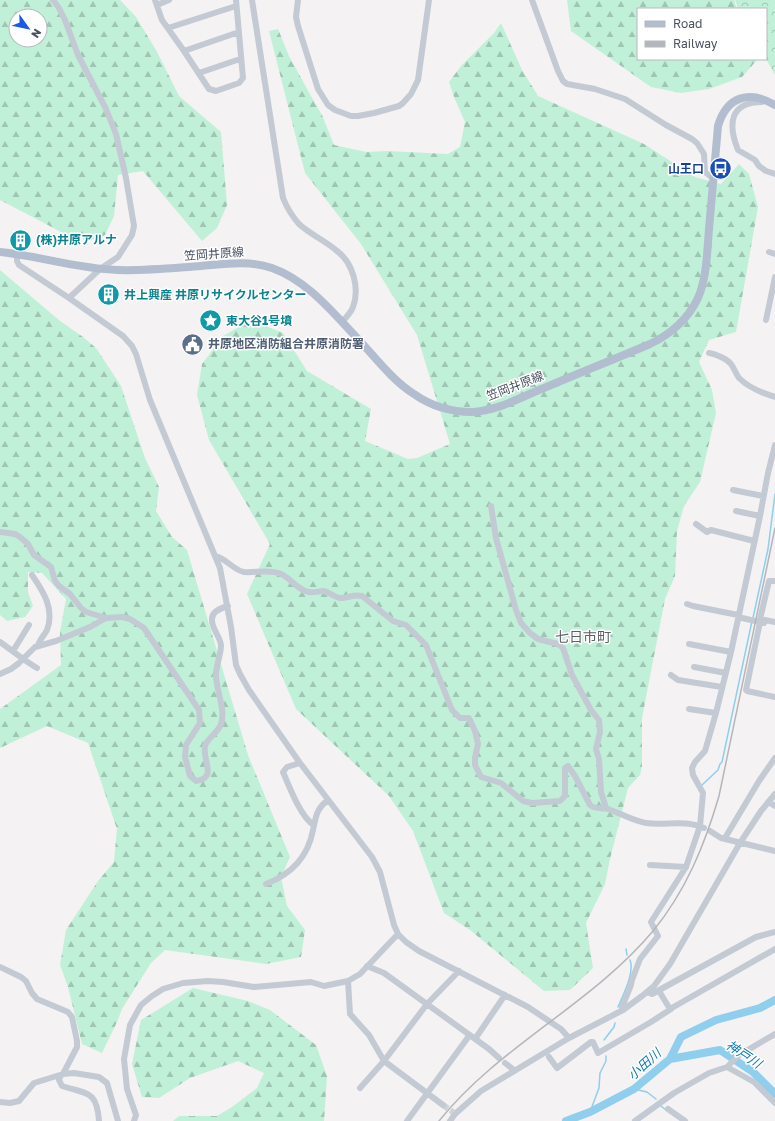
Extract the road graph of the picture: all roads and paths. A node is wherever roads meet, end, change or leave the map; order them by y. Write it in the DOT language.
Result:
graph roads {
  1 [pos="53,0"];
  2 [pos="169,0"];
  3 [pos="252,0"];
  4 [pos="298,0"];
  5 [pos="429,0"];
  6 [pos="532,0"];
  7 [pos="156,2"];
  8 [pos="236,3"];
  9 [pos="168,28"];
  10 [pos="239,32"];
  11 [pos="184,51"];
  12 [pos="240,59"];
  13 [pos="199,73"];
  14 [pos="765,99"];
  15 [pos="775,105"];
  16 [pos="775,174"];
  17 [pos="714,176"];
  18 [pos="0,252"];
  19 [pos="17,254"];
  20 [pos="100,269"];
  21 [pos="775,277"];
  22 [pos="69,298"];
  23 [pos="766,320"];
  24 [pos="342,322"];
  25 [pos="709,353"];
  26 [pos="775,396"];
  27 [pos="775,445"];
  28 [pos="733,490"];
  29 [pos="764,496"];
  30 [pos="491,506"];
  31 [pos="736,511"];
  32 [pos="760,516"];
  33 [pos="696,524"];
  34 [pos="0,532"];
  35 [pos="754,541"];
  36 [pos="215,556"];
  37 [pos="32,575"];
  38 [pos="775,580"];
  39 [pos="687,604"];
  40 [pos="228,606"];
  41 [pos="738,616"];
  42 [pos="106,618"];
  43 [pos="760,622"];
  44 [pos="775,623"];
  45 [pos="29,625"];
  46 [pos="0,642"];
  47 [pos="689,644"];
  48 [pos="38,646"];
  49 [pos="13,651"];
  50 [pos="731,652"];
  51 [pos="22,660"];
  52 [pos="694,667"];
  53 [pos="37,668"];
  54 [pos="726,673"];
  55 [pos="0,674"];
  56 [pos="671,675"];
  57 [pos="722,687"];
  58 [pos="775,696"];
  59 [pos="689,709"];
  60 [pos="716,713"];
  61 [pos="775,758"];
  62 [pos="300,763"];
  63 [pos="775,794"];
  64 [pos="328,800"];
  65 [pos="768,802"];
  66 [pos="775,806"];
  67 [pos="606,808"];
  68 [pos="314,825"];
  69 [pos="702,827"];
  70 [pos="710,832"];
  71 [pos="726,838"];
  72 [pos="740,844"];
  73 [pos="775,851"];
  74 [pos="650,866"];
  75 [pos="686,867"];
  76 [pos="266,884"];
  77 [pos="775,932"];
  78 [pos="398,934"];
  79 [pos="775,949"];
  80 [pos="367,966"];
  81 [pos="0,967"];
  82 [pos="458,971"];
  83 [pos="348,980"];
  84 [pos="659,991"];
  85 [pos="647,992"];
  86 [pos="505,995"];
  87 [pos="427,1004"];
  88 [pos="671,1009"];
  89 [pos="623,1010"];
  90 [pos="775,1034"];
  91 [pos="472,1037"];
  92 [pos="569,1038"];
  93 [pos="549,1057"];
  94 [pos="499,1058"];
  95 [pos="384,1061"];
  96 [pos="505,1063"];
  97 [pos="728,1066"];
  98 [pos="514,1070"];
  99 [pos="62,1074"];
  100 [pos="51,1078"];
  101 [pos="62,1086"];
  102 [pos="360,1088"];
  103 [pos="426,1094"];
  104 [pos="0,1102"];
  105 [pos="775,1103"];
  106 [pos="443,1105"];
  107 [pos="668,1109"];
  108 [pos="99,1121"];
  109 [pos="118,1121"];
  110 [pos="134,1121"];
  111 [pos="407,1121"];
  112 [pos="450,1121"];
  113 [pos="635,1121"];
  114 [pos="685,1121"];
  1 -- 20 [label="street"];
  2 -- 7 [label="street"];
  3 -- 24 [label="street"];
  4 -- 5 [label="street"];
  6 -- 17 [label="street"];
  7 -- 9 [label="street"];
  8 -- 9 [label="street"];
  8 -- 10 [label="street"];
  9 -- 11 [label="street"];
  10 -- 11 [label="street"];
  10 -- 12 [label="street"];
  11 -- 13 [label="street"];
  12 -- 13 [label="street"];
  12 -- 13 [label="street"];
  14 -- 15 [label="main road, 笠岡井原線"];
  14 -- 16 [label="street"];
  14 -- 17 [label="main road, 笠岡井原線"];
  17 -- 24 [label="main road, 笠岡井原線"];
  18 -- 19 [label="main road, 笠岡井原線"];
  19 -- 20 [label="main road, 笠岡井原線"];
  19 -- 22 [label="street"];
  20 -- 22 [label="street"];
  20 -- 24 [label="main road, 笠岡井原線"];
  21 -- 23 [label="street"];
  22 -- 36 [label="street"];
  25 -- 26 [label="street"];
  27 -- 29 [label="street"];
  28 -- 29 [label="street"];
  29 -- 32 [label="street"];
  30 -- 67 [label="street"];
  31 -- 32 [label="street"];
  32 -- 35 [label="street"];
  33 -- 35 [label="street"];
  34 -- 42 [label="street"];
  35 -- 41 [label="street"];
  36 -- 40 [label="street"];
  36 -- 67 [label="street"];
  37 -- 48 [label="street"];
  38 -- 44 [label="street"];
  39 -- 41 [label="street"];
  40 -- 42 [label="street"];
  40 -- 62 [label="street"];
  41 -- 43 [label="street"];
  41 -- 50 [label="street"];
  42 -- 48 [label="street"];
  43 -- 44 [label="street"];
  43 -- 58 [label="street"];
  45 -- 49 [label="street"];
  46 -- 49 [label="street"];
  47 -- 50 [label="street"];
  48 -- 51 [label="street"];
  49 -- 51 [label="street"];
  50 -- 54 [label="street"];
  51 -- 53 [label="street"];
  51 -- 55 [label="street"];
  52 -- 54 [label="street"];
  54 -- 57 [label="street"];
  56 -- 57 [label="street"];
  57 -- 60 [label="street"];
  59 -- 60 [label="street"];
  60 -- 69 [label="street"];
  61 -- 71 [label="street"];
  62 -- 64 [label="street"];
  62 -- 68 [label="street"];
  63 -- 65 [label="street"];
  64 -- 68 [label="street"];
  64 -- 78 [label="street"];
  65 -- 66 [label="street"];
  65 -- 72 [label="street"];
  67 -- 69 [label="street"];
  68 -- 76 [label="street"];
  69 -- 75 [label="street"];
  70 -- 71 [label="street"];
  71 -- 72 [label="street"];
  72 -- 73 [label="street"];
  72 -- 85 [label="street"];
  74 -- 75 [label="street"];
  75 -- 89 [label="street"];
  77 -- 84 [label="street"];
  78 -- 80 [label="street"];
  78 -- 82 [label="street"];
  79 -- 88 [label="street"];
  80 -- 83 [label="street"];
  80 -- 87 [label="street"];
  81 -- 99 [label="street"];
  82 -- 86 [label="street"];
  82 -- 87 [label="street"];
  83 -- 95 [label="street"];
  83 -- 110 [label="street"];
  84 -- 85 [label="street"];
  84 -- 88 [label="street"];
  85 -- 89 [label="street"];
  86 -- 91 [label="street"];
  86 -- 92 [label="street"];
  87 -- 91 [label="street"];
  87 -- 95 [label="street"];
  88 -- 93 [label="street"];
  89 -- 92 [label="street"];
  90 -- 97 [label="street"];
  91 -- 94 [label="street"];
  91 -- 103 [label="street"];
  92 -- 98 [label="street"];
  95 -- 102 [label="street"];
  95 -- 103 [label="street"];
  96 -- 98 [label="street"];
  97 -- 105 [label="street"];
  97 -- 113 [label="street"];
  98 -- 112 [label="street"];
  99 -- 100 [label="street"];
  99 -- 101 [label="street"];
  99 -- 109 [label="street"];
  100 -- 101 [label="street"];
  100 -- 104 [label="street"];
  101 -- 108 [label="street"];
  103 -- 106 [label="street"];
  103 -- 111 [label="street"];
  107 -- 114 [label="street"];
}
